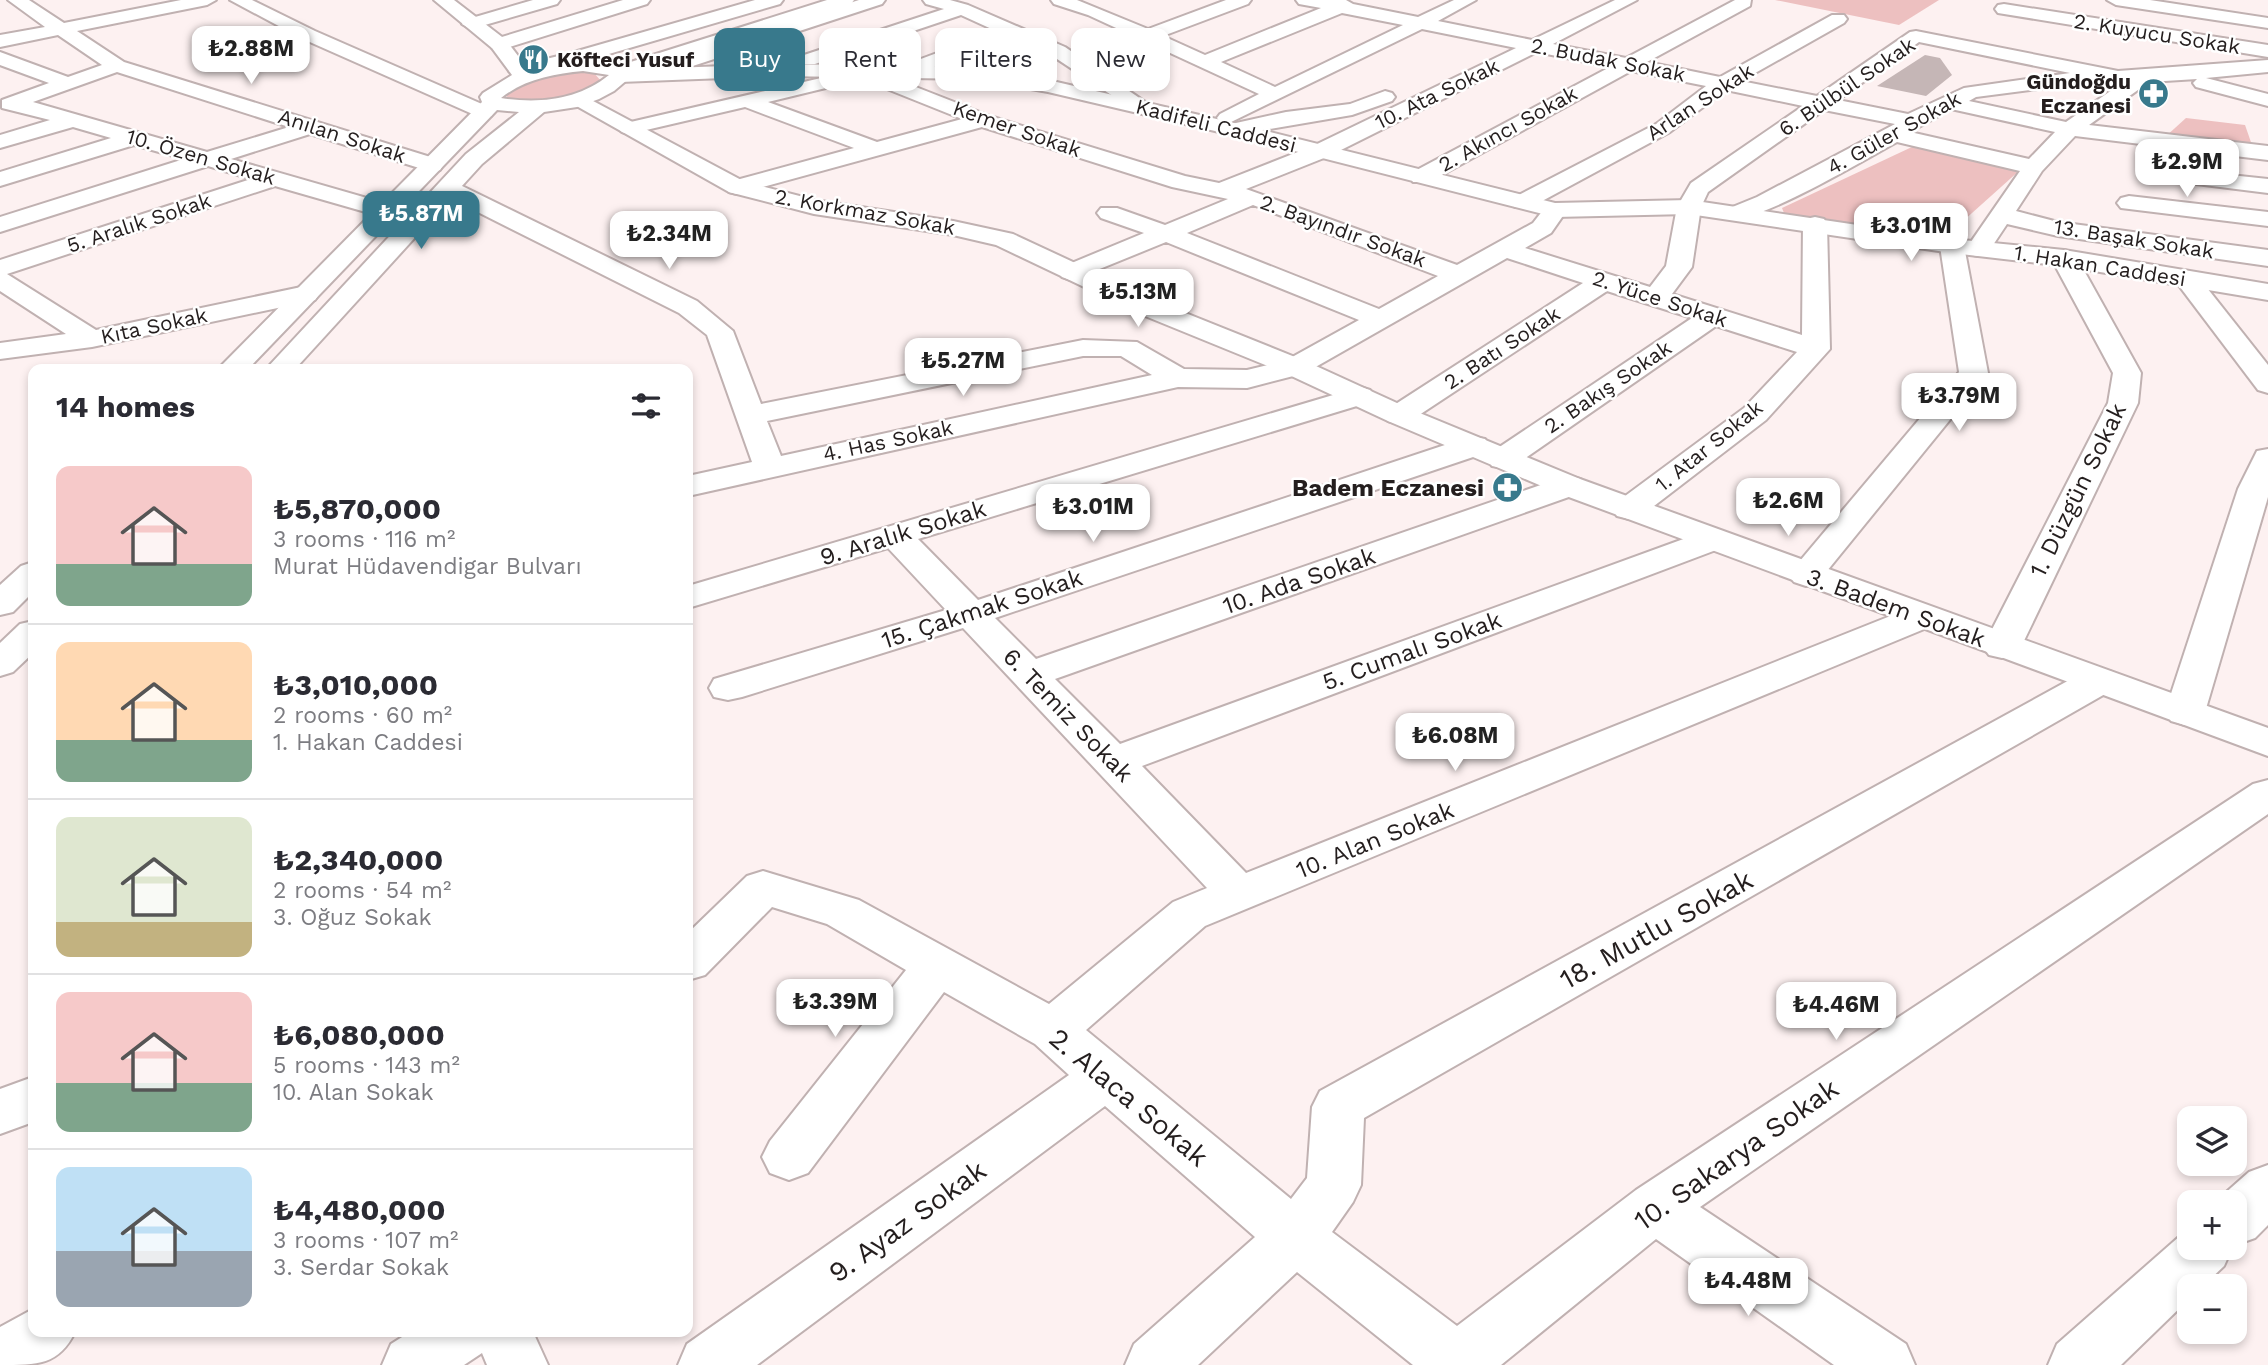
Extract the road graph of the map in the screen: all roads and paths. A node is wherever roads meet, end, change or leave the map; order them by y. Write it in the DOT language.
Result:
graph roads {
  1 [pos="17,0"];
  2 [pos="207,0"];
  3 [pos="239,0"];
  4 [pos="551,0"];
  5 [pos="774,0"];
  6 [pos="803,0"];
  7 [pos="845,0"];
  8 [pos="876,0"];
  9 [pos="932,0"];
  10 [pos="1060,0"];
  11 [pos="1242,0"];
  12 [pos="1305,0"];
  13 [pos="1467,0"];
  14 [pos="1628,0"];
  15 [pos="2116,0"];
  16 [pos="181,2"];
  17 [pos="453,2"];
  18 [pos="1744,2"];
  19 [pos="1114,4"];
  20 [pos="1349,4"];
  21 [pos="2010,5"];
  22 [pos="646,8"];
  23 [pos="962,9"];
  24 [pos="1094,11"];
  25 [pos="1838,19"];
  26 [pos="1530,22"];
  27 [pos="1420,23"];
  28 [pos="2268,23"];
  29 [pos="471,24"];
  30 [pos="1005,28"];
  31 [pos="1132,28"];
  32 [pos="1167,28"];
  33 [pos="60,29"];
  34 [pos="1497,38"];
  35 [pos="0,41"];
  36 [pos="1960,45"];
  37 [pos="1170,46"];
  38 [pos="1536,46"];
  39 [pos="1057,51"];
  40 [pos="1473,51"];
  41 [pos="0,58"];
  42 [pos="805,61"];
  43 [pos="513,62"];
  44 [pos="1203,62"];
  45 [pos="1627,64"];
  46 [pos="2267,64"];
  47 [pos="583,65"];
  48 [pos="117,66"];
  49 [pos="2141,67"];
  50 [pos="921,71"];
  51 [pos="714,72"];
  52 [pos="2216,72"];
  53 [pos="619,74"];
  54 [pos="649,75"];
  55 [pos="2174,75"];
  56 [pos="2113,76"];
  57 [pos="67,83"];
  58 [pos="1723,83"];
  59 [pos="819,84"];
  60 [pos="1401,89"];
  61 [pos="909,91"];
  62 [pos="1273,93"];
  63 [pos="580,100"];
  64 [pos="2268,100"];
  65 [pos="747,102"];
  66 [pos="1824,103"];
  67 [pos="1948,103"];
  68 [pos="6,105"];
  69 [pos="538,107"];
  70 [pos="488,108"];
  71 [pos="1144,108"];
  72 [pos="74,120"];
  73 [pos="983,120"];
  74 [pos="313,126"];
  75 [pos="1225,127"];
  76 [pos="2255,127"];
  77 [pos="629,128"];
  78 [pos="1903,128"];
  79 [pos="2070,129"];
  80 [pos="134,138"];
  81 [pos="0,142"];
  82 [pos="2203,145"];
  83 [pos="876,149"];
  84 [pos="1321,151"];
  85 [pos="2267,153"];
  86 [pos="212,159"];
  87 [pos="432,165"];
  88 [pos="2034,167"];
  89 [pos="1421,177"];
  90 [pos="277,178"];
  91 [pos="0,179"];
  92 [pos="2268,186"];
  93 [pos="737,187"];
  94 [pos="448,188"];
  95 [pos="1225,189"];
  96 [pos="1253,197"];
  97 [pos="1523,202"];
  98 [pos="2129,203"];
  99 [pos="1689,207"];
  100 [pos="1555,210"];
  101 [pos="390,212"];
  102 [pos="1110,213"];
  103 [pos="1738,213"];
  104 [pos="2001,215"];
  105 [pos="2268,219"];
  106 [pos="1815,224"];
  107 [pos="0,225"];
  108 [pos="1166,233"];
  109 [pos="1965,247"];
  110 [pos="1504,250"];
  111 [pos="2064,258"];
  112 [pos="2268,258"];
  113 [pos="0,268"];
  114 [pos="1071,272"];
  115 [pos="1460,275"];
  116 [pos="0,279"];
  117 [pos="2187,279"];
  118 [pos="1604,281"];
  119 [pos="2268,292"];
  120 [pos="306,293"];
  121 [pos="1655,298"];
  122 [pos="1713,316"];
  123 [pos="1380,319"];
  124 [pos="92,339"];
  125 [pos="1816,349"];
  126 [pos="0,351"];
  127 [pos="237,364"];
  128 [pos="285,364"];
  129 [pos="1295,367"];
  130 [pos="1178,378"];
  131 [pos="2268,384"];
  132 [pos="1360,396"];
  133 [pos="750,415"];
  134 [pos="1399,415"];
  135 [pos="1489,453"];
  136 [pos="2268,458"];
  137 [pos="769,467"];
  138 [pos="693,485"];
  139 [pos="1569,486"];
  140 [pos="1629,509"];
  141 [pos="895,536"];
  142 [pos="1712,540"];
  143 [pos="1806,575"];
  144 [pos="28,578"];
  145 [pos="693,596"];
  146 [pos="0,604"];
  147 [pos="973,613"];
  148 [pos="1921,617"];
  149 [pos="2002,647"];
  150 [pos="1028,675"];
  151 [pos="2098,681"];
  152 [pos="728,688"];
  153 [pos="2185,712"];
  154 [pos="2268,743"];
  155 [pos="1112,762"];
  156 [pos="2268,794"];
  157 [pos="1240,894"];
  158 [pos="693,957"];
  159 [pos="938,964"];
  160 [pos="1052,1030"];
  161 [pos="1105,1077"];
  162 [pos="28,1101"];
  163 [pos="0,1112"];
  164 [pos="789,1157"];
  165 [pos="2268,1189"];
  166 [pos="1655,1207"];
  167 [pos="2247,1209"];
  168 [pos="1295,1237"];
  169 [pos="2191,1260"];
  170 [pos="38,1337"];
  171 [pos="454,1337"];
  172 [pos="504,1337"];
  173 [pos="0,1360"];
  174 [pos="1459,1364"];
  175 [pos="412,1365"];
  176 [pos="518,1365"];
  177 [pos="708,1365"];
  178 [pos="1155,1365"];
  179 [pos="1885,1365"];
  180 [pos="2078,1365"];
  1 -- 33 [label="street, Anılan Sokak"];
  2 -- 16 [label="street"];
  3 -- 70 [label="street"];
  4 -- 29 [label="street"];
  5 -- 43 [label="street"];
  6 -- 47 [label="street"];
  7 -- 53 [label="street"];
  8 -- 54 [label="street"];
  9 -- 23 [label="street"];
  10 -- 24 [label="street"];
  11 -- 32 [label="street"];
  12 -- 20 [label="street, 2. Budak Sokak"];
  13 -- 27 [label="street"];
  14 -- 38 [label="street, 10. Ata Sokak"];
  15 -- 28 [label="street"];
  16 -- 33 [label="street"];
  17 -- 29 [label="street"];
  18 -- 45 [label="street, 2. Akıncı Sokak"];
  19 -- 24 [label="street"];
  20 -- 27 [label="street, 2. Budak Sokak"];
  20 -- 44 [label="street"];
  21 -- 36 [label="street"];
  21 -- 46 [label="street, 2. Kuyucu Sokak"];
  22 -- 43 [label="street"];
  23 -- 30 [label="street"];
  23 -- 42 [label="street"];
  24 -- 31 [label="street"];
  25 -- 58 [label="street, Arlan Sokak"];
  26 -- 34 [label="street"];
  27 -- 34 [label="street, 2. Budak Sokak"];
  27 -- 62 [label="street"];
  29 -- 43 [label="street"];
  33 -- 35 [label="street"];
  33 -- 48 [label="street, Anılan Sokak"];
  34 -- 38 [label="street, 2. Budak Sokak"];
  34 -- 40 [label="street"];
  36 -- 56 [label="street, 6. Bülbül Sokak"];
  36 -- 66 [label="street, 6. Bülbül Sokak"];
  37 -- 44 [label="street"];
  38 -- 45 [label="street, 2. Budak Sokak"];
  38 -- 84 [label="street, 10. Ata Sokak"];
  39 -- 71 [label="street"];
  41 -- 57 [label="street"];
  43 -- 47 [label="street"];
  43 -- 70 [label="street"];
  44 -- 62 [label="street"];
  45 -- 58 [label="street, 2. Budak Sokak"];
  45 -- 89 [label="street, 2. Akıncı Sokak"];
  46 -- 52 [label="street, 4. Güler Sokak"];
  47 -- 53 [label="street, Kadifeli Caddesi"];
  48 -- 57 [label="street"];
  48 -- 74 [label="street, Anılan Sokak"];
  49 -- 52 [label="street"];
  49 -- 55 [label="street, 4. Güler Sokak"];
  49 -- 56 [label="street, 4. Güler Sokak"];
  49 -- 79 [label="street"];
  50 -- 71 [label="street, Kadifeli Caddesi"];
  51 -- 54 [label="street, Kadifeli Caddesi"];
  52 -- 55 [label="street, 4. Güler Sokak"];
  53 -- 54 [label="street, Kadifeli Caddesi"];
  53 -- 63 [label="street"];
  55 -- 64 [label="street"];
  56 -- 67 [label="street, 4. Güler Sokak"];
  57 -- 68 [label="street"];
  58 -- 66 [label="street, 2. Budak Sokak"];
  58 -- 97 [label="street, Arlan Sokak"];
  59 -- 65 [label="street"];
  60 -- 75 [label="street"];
  61 -- 73 [label="street, Kemer Sokak"];
  62 -- 75 [label="street"];
  63 -- 69 [label="street"];
  63 -- 77 [label="street, 2. Korkmaz Sokak"];
  65 -- 77 [label="street"];
  65 -- 83 [label="street"];
  66 -- 78 [label="street, 2. Budak Sokak"];
  66 -- 99 [label="street, 6. Bülbül Sokak"];
  67 -- 78 [label="street, 4. Güler Sokak"];
  67 -- 79 [label="street"];
  68 -- 72 [label="street, 10. Özen Sokak"];
  69 -- 70 [label="street"];
  69 -- 94 [label="street"];
  70 -- 87 [label="street"];
  71 -- 75 [label="street, Kadifeli Caddesi"];
  72 -- 80 [label="street, 10. Özen Sokak"];
  72 -- 81 [label="street"];
  73 -- 83 [label="street"];
  73 -- 95 [label="street, Kemer Sokak"];
  74 -- 86 [label="street"];
  74 -- 87 [label="street, Anılan Sokak"];
  75 -- 84 [label="street, Kadifeli Caddesi"];
  76 -- 85 [label="street"];
  77 -- 93 [label="street, 2. Korkmaz Sokak"];
  78 -- 88 [label="street, 2. Budak Sokak"];
  78 -- 103 [label="street, 4. Güler Sokak"];
  79 -- 82 [label="street"];
  79 -- 88 [label="street"];
  80 -- 86 [label="street, 10. Özen Sokak"];
  80 -- 91 [label="street"];
  82 -- 85 [label="street"];
  82 -- 92 [label="street"];
  83 -- 93 [label="street"];
  84 -- 89 [label="street, Kadifeli Caddesi"];
  84 -- 95 [label="street, 10. Ata Sokak"];
  86 -- 90 [label="street, 10. Özen Sokak"];
  86 -- 107 [label="street"];
  87 -- 101 [label="street"];
  88 -- 104 [label="street"];
  89 -- 97 [label="street, Kadifeli Caddesi"];
  90 -- 101 [label="street, 10. Özen Sokak"];
  90 -- 113 [label="street, 5. Aralık Sokak"];
  93 -- 114 [label="street, 2. Korkmaz Sokak"];
  94 -- 128 [label="street"];
  94 -- 133 [label="street"];
  95 -- 96 [label="street, Kemer Sokak"];
  96 -- 108 [label="street, 2. Bayındır Sokak"];
  96 -- 115 [label="street, 2. Bayındır Sokak"];
  97 -- 100 [label="street, Kadifeli Caddesi"];
  98 -- 105 [label="street"];
  99 -- 100 [label="street, 1. Hakan Caddesi"];
  99 -- 103 [label="street, 1. Hakan Caddesi"];
  99 -- 121 [label="street"];
  100 -- 110 [label="street, 4. Has Sokak"];
  101 -- 120 [label="street"];
  102 -- 108 [label="street"];
  103 -- 106 [label="street, 1. Hakan Caddesi"];
  104 -- 109 [label="street"];
  104 -- 112 [label="street, 13. Başak Sokak"];
  106 -- 109 [label="street, 1. Hakan Caddesi"];
  106 -- 125 [label="street"];
  108 -- 114 [label="street, 2. Bayındır Sokak"];
  108 -- 123 [label="street"];
  109 -- 111 [label="street, 1. Hakan Caddesi"];
  109 -- 143 [label="street"];
  110 -- 115 [label="street, 4. Has Sokak"];
  110 -- 118 [label="street, 2. Yüce Sokak"];
  111 -- 117 [label="street, 1. Hakan Caddesi"];
  111 -- 149 [label="street, 1. Düzgün Sokak"];
  114 -- 129 [label="street, 3. Badem Sokak"];
  115 -- 123 [label="street, 4. Has Sokak"];
  116 -- 124 [label="street"];
  117 -- 119 [label="street, 1. Hakan Caddesi"];
  117 -- 131 [label="street"];
  118 -- 121 [label="street, 2. Yüce Sokak"];
  118 -- 134 [label="street, 2. Batı Sokak"];
  120 -- 124 [label="street, Kıta Sokak"];
  120 -- 127 [label="street"];
  121 -- 122 [label="street, 2. Yüce Sokak"];
  122 -- 125 [label="street, 2. Yüce Sokak"];
  122 -- 135 [label="street, 2. Bakış Sokak"];
  123 -- 129 [label="street, 4. Has Sokak"];
  124 -- 126 [label="street, Kıta Sokak"];
  125 -- 140 [label="street, 1. Atar Sokak"];
  129 -- 130 [label="street, 4. Has Sokak"];
  129 -- 132 [label="street, 3. Badem Sokak"];
  130 -- 133 [label="street"];
  130 -- 137 [label="street, 4. Has Sokak"];
  132 -- 134 [label="street, 3. Badem Sokak"];
  132 -- 141 [label="street, 9. Aralık Sokak"];
  133 -- 137 [label="street"];
  134 -- 135 [label="street, 3. Badem Sokak"];
  135 -- 139 [label="street, 3. Badem Sokak"];
  135 -- 147 [label="street, 15. Çakmak Sokak"];
  136 -- 153 [label="street"];
  137 -- 138 [label="street, 4. Has Sokak"];
  139 -- 140 [label="street, 3. Badem Sokak"];
  139 -- 150 [label="street, 10. Ada Sokak"];
  140 -- 142 [label="street, 3. Badem Sokak"];
  141 -- 145 [label="street, 9. Aralık Sokak"];
  141 -- 147 [label="street, 6. Temiz Sokak"];
  142 -- 143 [label="street, 3. Badem Sokak"];
  142 -- 155 [label="street, 5. Cumalı Sokak"];
  143 -- 148 [label="street, 3. Badem Sokak"];
  144 -- 146 [label="street"];
  147 -- 150 [label="street, 6. Temiz Sokak"];
  147 -- 152 [label="street, 15. Çakmak Sokak"];
  148 -- 149 [label="street, 3. Badem Sokak"];
  148 -- 157 [label="street, 10. Alan Sokak"];
  149 -- 151 [label="street, 3. Badem Sokak"];
  150 -- 155 [label="street, 6. Temiz Sokak"];
  151 -- 153 [label="street, 3. Badem Sokak"];
  151 -- 168 [label="street, 18. Mutlu Sokak"];
  153 -- 154 [label="street, 3. Badem Sokak"];
  155 -- 157 [label="street, 6. Temiz Sokak"];
  156 -- 166 [label="street, 10. Sakarya Sokak"];
  157 -- 160 [label="street, 10. Alan Sokak"];
  158 -- 159 [label="street, 2. Alaca Sokak"];
  159 -- 160 [label="street, 2. Alaca Sokak"];
  159 -- 164 [label="street"];
  160 -- 161 [label="street, 2. Alaca Sokak"];
  161 -- 168 [label="street, 2. Alaca Sokak"];
  161 -- 177 [label="street, 9. Ayaz Sokak"];
  162 -- 163 [label="street"];
  165 -- 167 [label="street"];
  166 -- 174 [label="street, 10. Sakarya Sokak"];
  166 -- 179 [label="street"];
  168 -- 174 [label="street, 2. Alaca Sokak"];
  168 -- 178 [label="street"];
  169 -- 180 [label="street"];
  170 -- 173 [label="street"];
  171 -- 175 [label="street"];
  172 -- 176 [label="street"];
}
